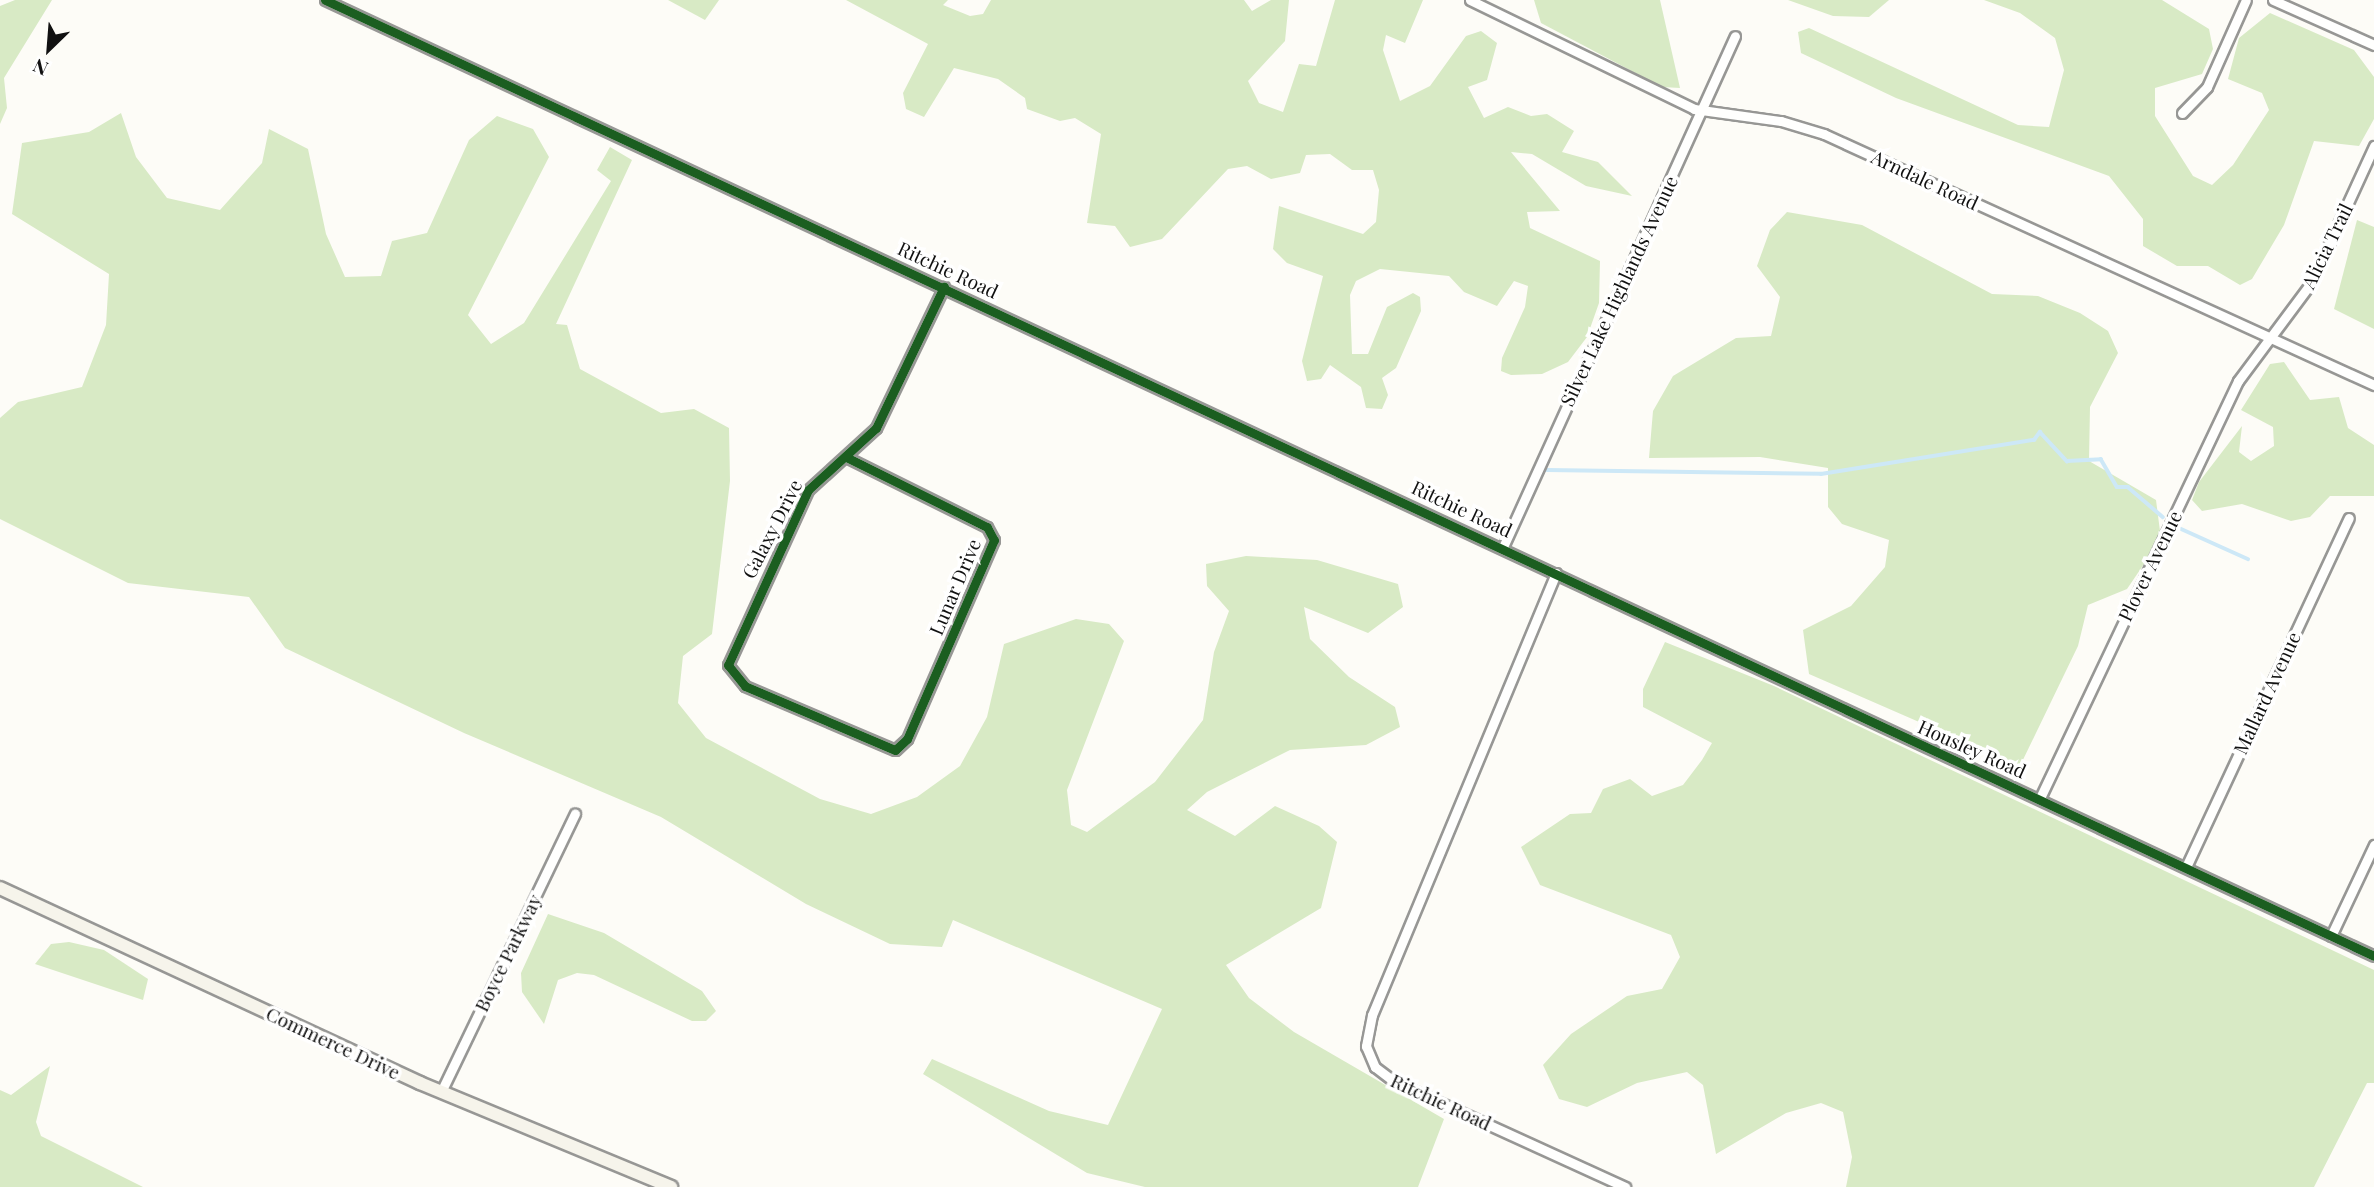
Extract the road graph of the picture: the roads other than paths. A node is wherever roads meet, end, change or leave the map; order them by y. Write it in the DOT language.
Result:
graph roads {
  1 [pos="325,0"];
  2 [pos="1469,0"];
  3 [pos="2246,0"];
  4 [pos="2273,0"];
  5 [pos="1735,36"];
  6 [pos="2374,46"];
  7 [pos="1703,111"];
  8 [pos="2182,113"];
  9 [pos="2374,146"];
  10 [pos="944,287"];
  11 [pos="2269,339"];
  12 [pos="2374,385"];
  13 [pos="848,458"];
  14 [pos="2349,518"];
  15 [pos="1503,547"];
  16 [pos="1556,573"];
  17 [pos="891,750"];
  18 [pos="2040,798"];
  19 [pos="575,814"];
  20 [pos="2374,845"];
  21 [pos="2186,867"];
  22 [pos="0,888"];
  23 [pos="2331,936"];
  24 [pos="2374,956"];
  25 [pos="441,1093"];
  26 [pos="671,1187"];
  27 [pos="1625,1187"];
  1 -- 10 [label="street, Ritchie Road"];
  2 -- 7 [label="street, Arndale Road"];
  3 -- 8 [label="street"];
  4 -- 6 [label="street"];
  5 -- 7 [label="street, Silver Lake Highlands Avenue"];
  7 -- 11 [label="street, Arndale Road"];
  7 -- 15 [label="street, Silver Lake Highlands Avenue"];
  9 -- 11 [label="street, Alicia Trail"];
  10 -- 13 [label="street, Galaxy Drive"];
  10 -- 15 [label="street, Ritchie Road"];
  11 -- 12 [label="street, Arndale Road"];
  11 -- 18 [label="street, Plover Avenue"];
  13 -- 17 [label="street, Lunar Drive"];
  13 -- 17 [label="street, Galaxy Drive"];
  14 -- 21 [label="street, Mallard Avenue"];
  15 -- 16 [label="street, Ritchie Road"];
  16 -- 18 [label="street, Housley Road"];
  16 -- 27 [label="street, Ritchie Road"];
  18 -- 21 [label="street, Housley Road"];
  19 -- 25 [label="street, Boyce Parkway"];
  20 -- 23 [label="street"];
  21 -- 23 [label="street, Housley Road"];
  22 -- 25 [label="street, Commerce Drive"];
  23 -- 24 [label="street, Housley Road"];
  25 -- 26 [label="street, Commerce Drive"];
}
